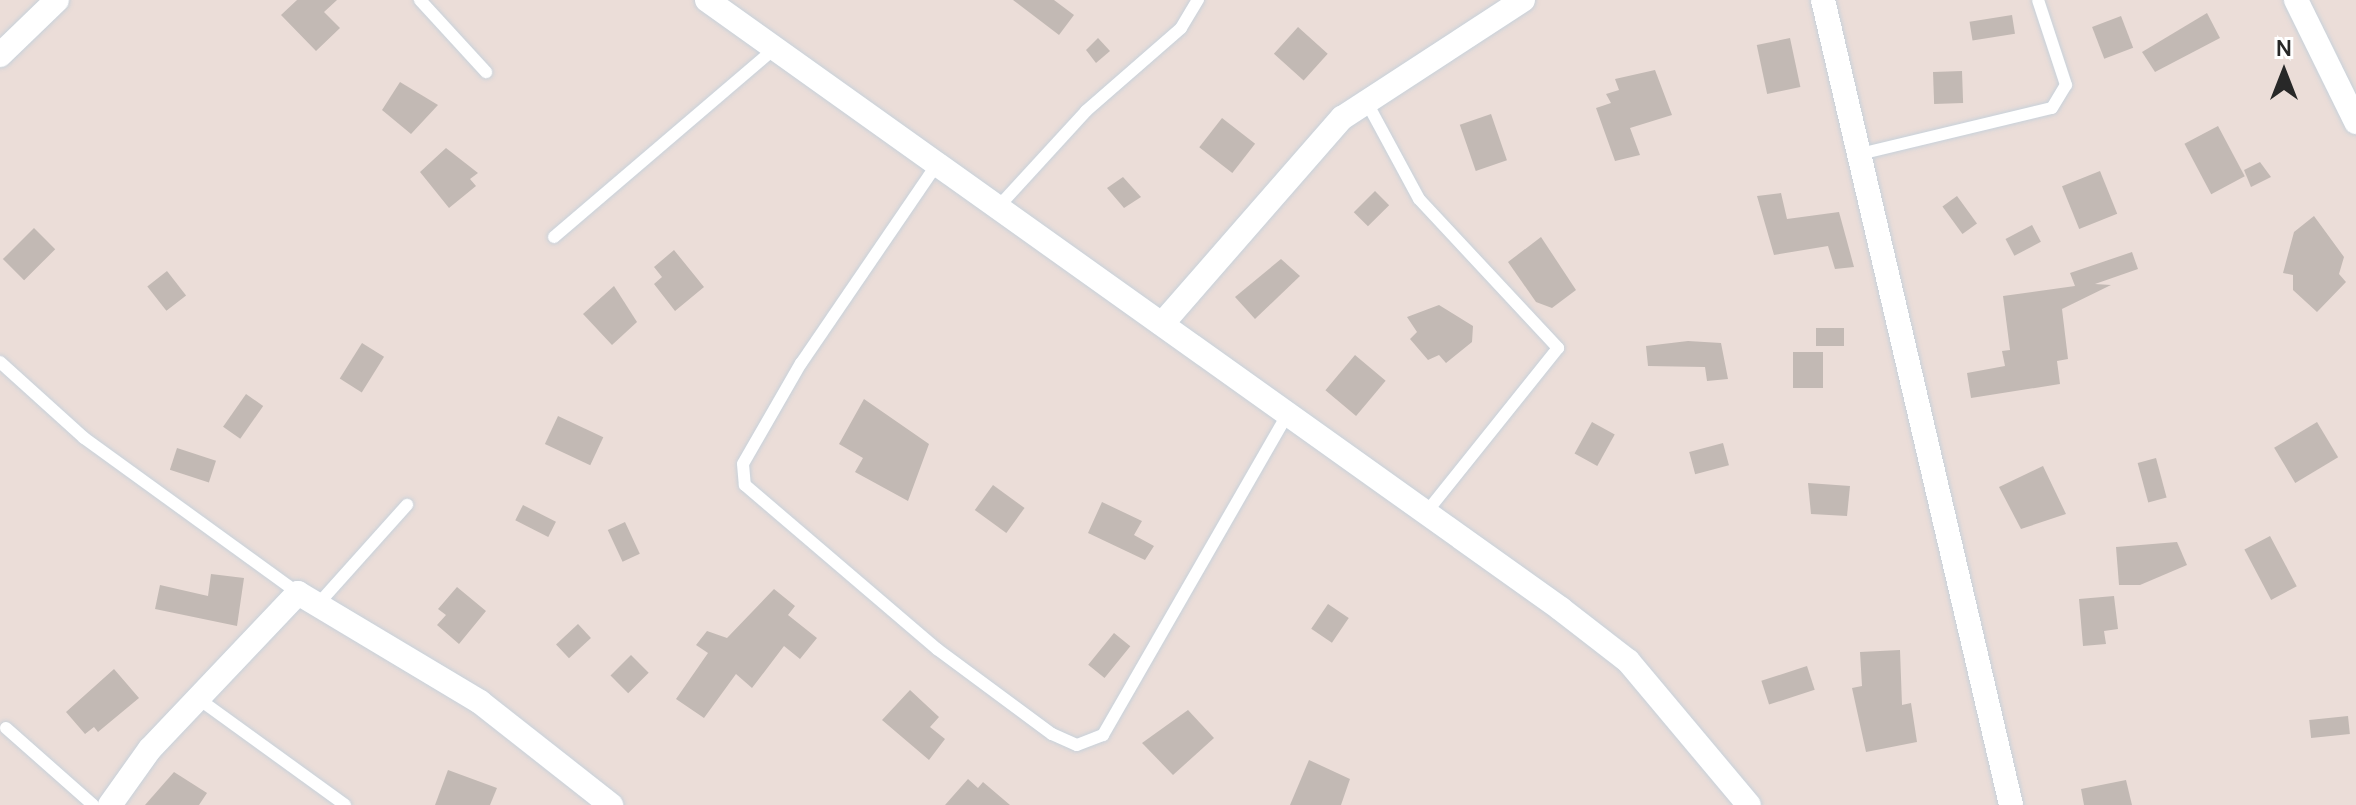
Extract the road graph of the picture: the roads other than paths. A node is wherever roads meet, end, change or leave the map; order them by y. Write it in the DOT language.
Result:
graph roads {
  1 [pos="57,0"];
  2 [pos="420,0"];
  3 [pos="707,0"];
  4 [pos="1198,0"];
  5 [pos="1523,0"];
  6 [pos="1823,0"];
  7 [pos="2038,0"];
  8 [pos="2296,0"];
  9 [pos="773,50"];
  10 [pos="0,55"];
  11 [pos="486,72"];
  12 [pos="1364,99"];
  13 [pos="2356,122"];
  14 [pos="1860,154"];
  15 [pos="937,164"];
  16 [pos="1000,205"];
  17 [pos="554,237"];
  18 [pos="1162,324"];
  19 [pos="0,362"];
  20 [pos="1285,418"];
  21 [pos="407,505"];
  22 [pos="1425,514"];
  23 [pos="309,598"];
  24 [pos="200,700"];
  25 [pos="6,728"];
  26 [pos="93,805"];
  27 [pos="110,805"];
  28 [pos="345,805"];
  29 [pos="611,805"];
  30 [pos="1749,805"];
  31 [pos="2011,805"];
  1 -- 10 [label="street"];
  2 -- 11 [label="lane"];
  3 -- 9 [label="street"];
  4 -- 16 [label="lane"];
  5 -- 12 [label="street"];
  6 -- 14 [label="street"];
  7 -- 14 [label="lane"];
  8 -- 13 [label="street"];
  9 -- 15 [label="street"];
  9 -- 17 [label="lane"];
  12 -- 18 [label="street"];
  12 -- 22 [label="lane"];
  14 -- 31 [label="street"];
  15 -- 16 [label="street"];
  15 -- 20 [label="lane"];
  16 -- 18 [label="street"];
  18 -- 20 [label="street"];
  19 -- 23 [label="lane"];
  20 -- 22 [label="street"];
  21 -- 23 [label="lane"];
  22 -- 30 [label="street"];
  23 -- 24 [label="street"];
  23 -- 29 [label="street"];
  24 -- 27 [label="street"];
  24 -- 28 [label="lane"];
  25 -- 26 [label="lane"];
}
